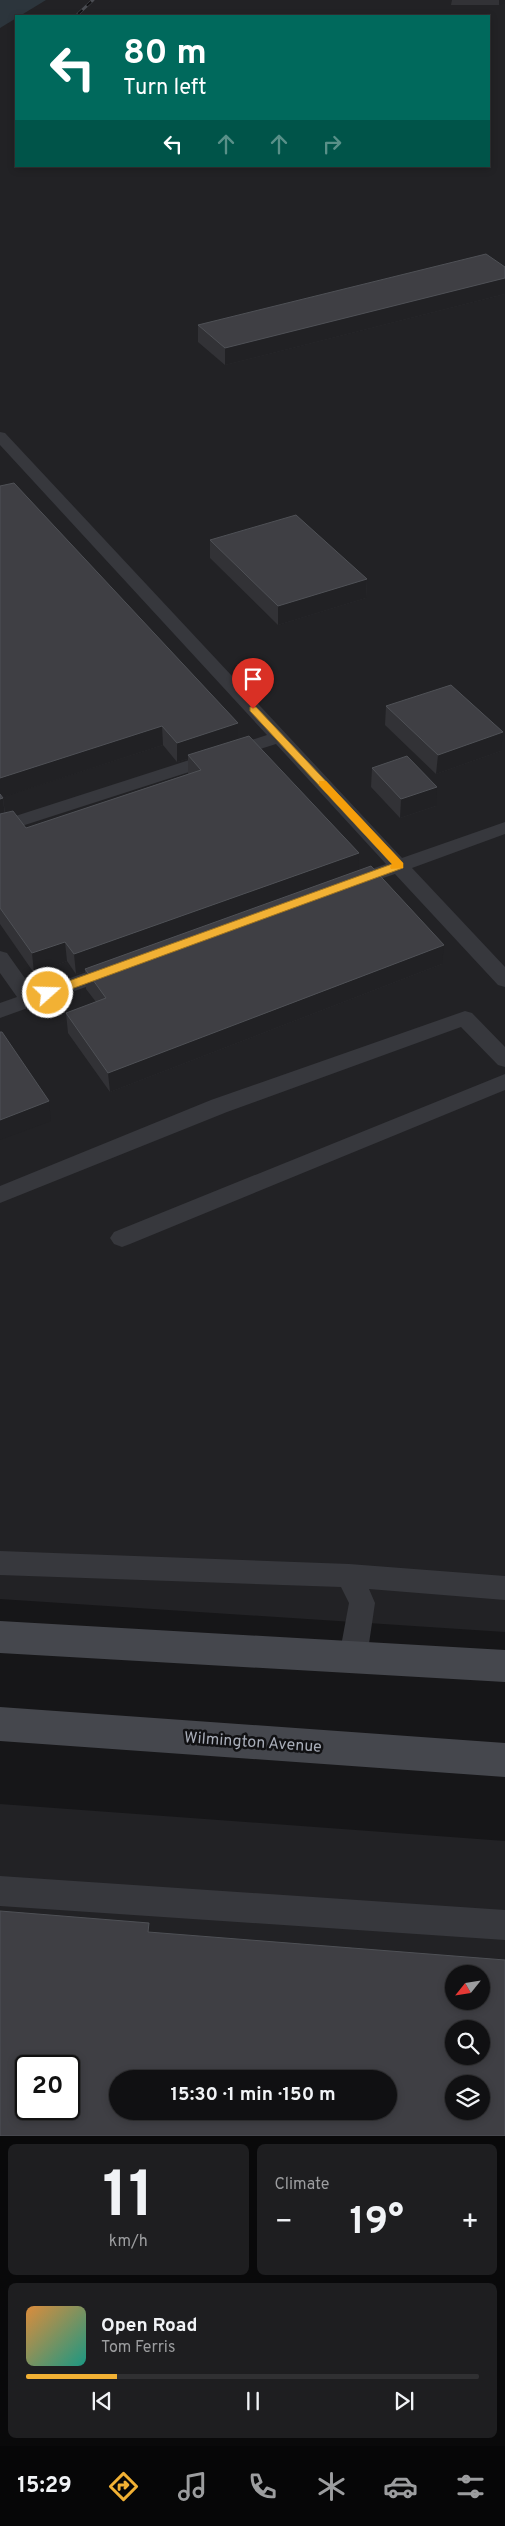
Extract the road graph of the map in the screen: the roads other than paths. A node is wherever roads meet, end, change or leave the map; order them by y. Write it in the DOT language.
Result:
graph roads {
  1 [pos="0,436"];
  2 [pos="279,737"];
  3 [pos="0,827"];
  4 [pos="505,828"];
  5 [pos="399,866"];
  6 [pos="334,889"];
  7 [pos="0,958"];
  8 [pos="131,963"];
  9 [pos="505,980"];
  10 [pos="30,1000"];
  11 [pos="0,1011"];
  12 [pos="505,1060"];
  13 [pos="505,1082"];
  14 [pos="0,1195"];
  15 [pos="122,1238"];
  16 [pos="0,1563"];
  17 [pos="349,1576"];
  18 [pos="505,1588"];
  19 [pos="0,1637"];
  20 [pos="353,1658"];
  21 [pos="505,1666"];
  22 [pos="0,1724"];
  23 [pos="505,1760"];
  24 [pos="0,1891"];
  25 [pos="505,1925"];
  1 -- 2 [label="lane"];
  2 -- 3 [label="lane"];
  2 -- 5 [label="lane"];
  4 -- 5 [label="lane"];
  5 -- 6 [label="lane"];
  5 -- 9 [label="lane"];
  7 -- 10 [label="lane"];
  8 -- 10 [label="lane"];
  10 -- 11 [label="lane"];
  12 -- 14 [label="lane"];
  13 -- 15 [label="lane"];
  16 -- 17 [label="lane"];
  17 -- 18 [label="lane"];
  17 -- 20 [label="lane"];
  19 -- 20 [label="main road"];
  20 -- 21 [label="main road"];
  22 -- 23 [label="main road, Wilmington Avenue"];
  24 -- 25 [label="lane"];
}
